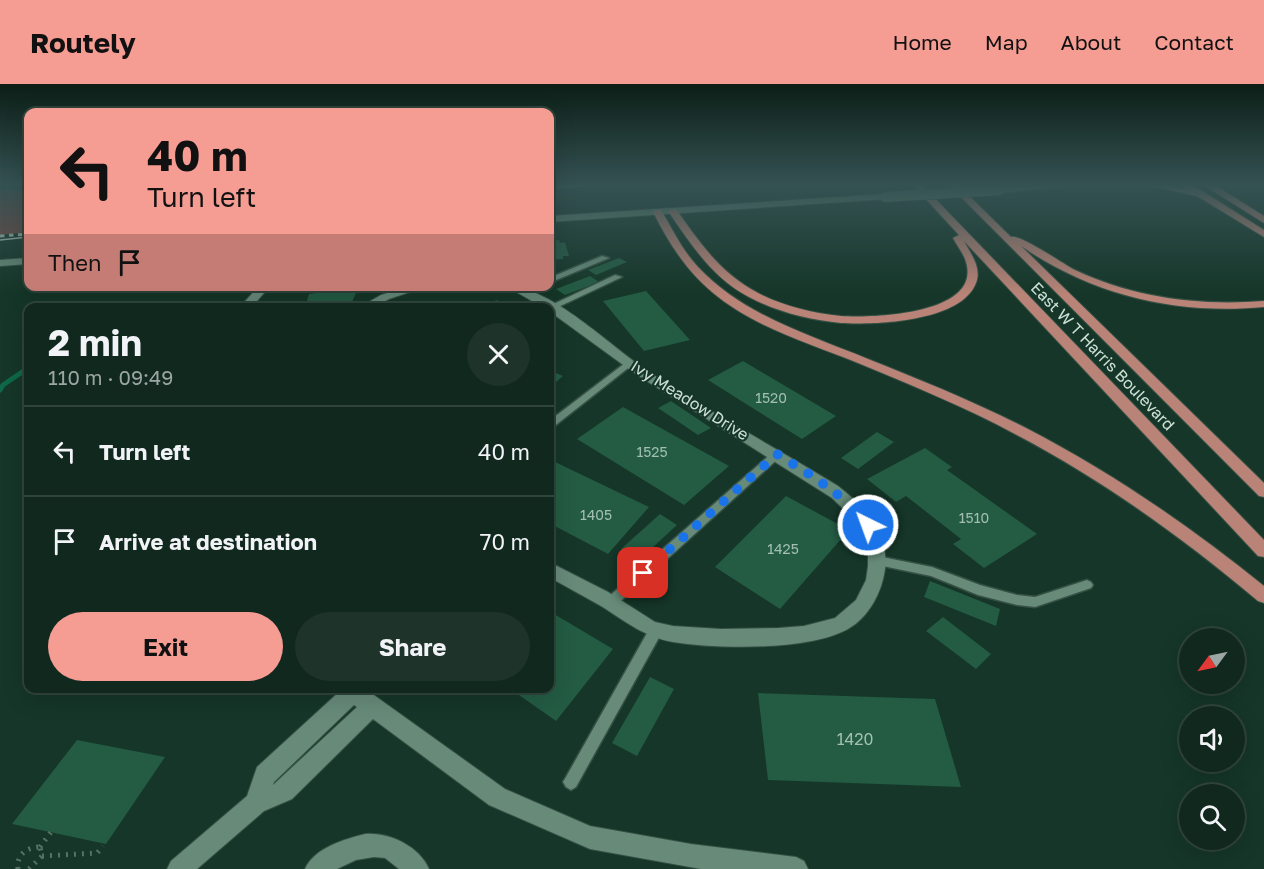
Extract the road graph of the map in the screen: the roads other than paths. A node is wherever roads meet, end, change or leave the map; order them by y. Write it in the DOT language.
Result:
graph roads {
  1 [pos="662,221"];
  2 [pos="679,221"];
  3 [pos="943,221"];
  4 [pos="951,221"];
  5 [pos="988,221"];
  6 [pos="990,221"];
  7 [pos="1243,221"];
  8 [pos="1264,234"];
  9 [pos="604,258"];
  10 [pos="24,261"];
  11 [pos="2,263"];
  12 [pos="618,277"];
  13 [pos="554,279"];
  14 [pos="259,291"];
  15 [pos="394,291"];
  16 [pos="528,291"];
  17 [pos="248,303"];
  18 [pos="372,303"];
  19 [pos="545,303"];
  20 [pos="1264,304"];
  21 [pos="554,306"];
  22 [pos="554,309"];
  23 [pos="629,363"];
  24 [pos="554,422"];
  25 [pos="777,454"];
  26 [pos="1264,492"];
  27 [pos="1264,551"];
  28 [pos="877,561"];
  29 [pos="554,572"];
  30 [pos="1087,585"];
  31 [pos="1264,596"];
  32 [pos="610,603"];
  33 [pos="656,630"];
  34 [pos="348,693"];
  35 [pos="353,693"];
  36 [pos="372,706"];
  37 [pos="286,755"];
  38 [pos="304,772"];
  39 [pos="571,782"];
  40 [pos="256,803"];
  41 [pos="179,869"];
  42 [pos="317,869"];
  43 [pos="417,869"];
  44 [pos="796,869"];
  1 -- 31 [label="main road"];
  2 -- 3 [label="main road"];
  4 -- 27 [label="main road, East W T Harris Boulevard"];
  5 -- 26 [label="main road, East W T Harris Boulevard"];
  6 -- 20 [label="main road"];
  7 -- 8 [label="main road"];
  9 -- 13 [label="lane"];
  10 -- 11 [label="street"];
  12 -- 21 [label="lane"];
  14 -- 17 [label="street"];
  15 -- 18 [label="street"];
  16 -- 19 [label="street, Ivy Meadow Drive"];
  22 -- 23 [label="street, Ivy Meadow Drive"];
  23 -- 24 [label="lane"];
  23 -- 25 [label="street, Ivy Meadow Drive"];
  25 -- 28 [label="street, Ivy Meadow Drive"];
  25 -- 32 [label="lane"];
  28 -- 30 [label="lane"];
  28 -- 33 [label="street, Ivy Meadow Drive"];
  29 -- 32 [label="street, Ivy Meadow Drive"];
  32 -- 33 [label="street, Ivy Meadow Drive"];
  33 -- 39 [label="lane"];
  34 -- 37 [label="street"];
  35 -- 36 [label="street"];
  36 -- 38 [label="street"];
  36 -- 44 [label="street"];
  37 -- 38 [label="street"];
  37 -- 40 [label="street"];
  38 -- 40 [label="street"];
  40 -- 41 [label="street"];
  42 -- 43 [label="street"];
}
